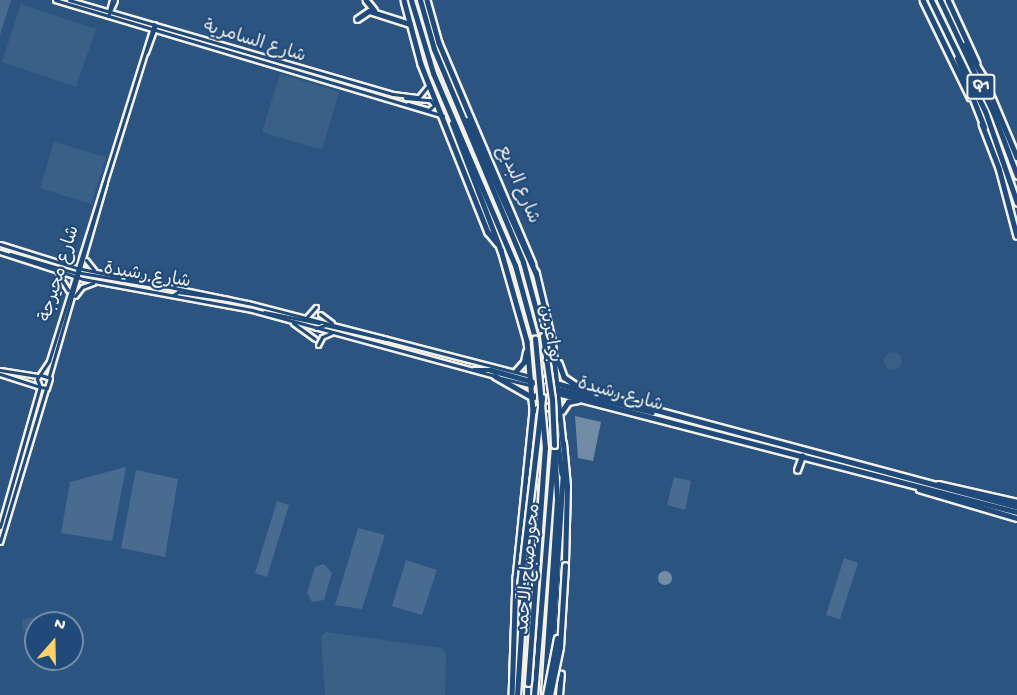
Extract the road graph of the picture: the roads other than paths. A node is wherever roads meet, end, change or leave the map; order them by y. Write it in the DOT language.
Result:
graph roads {
  1 [pos="55,0"];
  2 [pos="69,0"];
  3 [pos="366,0"];
  4 [pos="404,0"];
  5 [pos="411,0"];
  6 [pos="420,0"];
  7 [pos="427,0"];
  8 [pos="923,0"];
  9 [pos="931,0"];
  10 [pos="940,0"];
  11 [pos="948,0"];
  12 [pos="114,1"];
  13 [pos="100,8"];
  14 [pos="110,11"];
  15 [pos="406,12"];
  16 [pos="120,15"];
  17 [pos="108,16"];
  18 [pos="357,19"];
  19 [pos="135,24"];
  20 [pos="410,24"];
  21 [pos="154,26"];
  22 [pos="951,26"];
  23 [pos="163,30"];
  24 [pos="151,35"];
  25 [pos="222,46"];
  26 [pos="956,50"];
  27 [pos="983,77"];
  28 [pos="428,80"];
  29 [pos="393,94"];
  30 [pos="403,104"];
  31 [pos="458,108"];
  32 [pos="451,115"];
  33 [pos="444,116"];
  34 [pos="984,128"];
  35 [pos="1017,158"];
  36 [pos="1017,176"];
  37 [pos="1017,203"];
  38 [pos="1017,236"];
  39 [pos="0,243"];
  40 [pos="0,251"];
  41 [pos="501,251"];
  42 [pos="83,258"];
  43 [pos="64,264"];
  44 [pos="77,268"];
  45 [pos="54,271"];
  46 [pos="82,271"];
  47 [pos="99,273"];
  48 [pos="536,274"];
  49 [pos="75,275"];
  50 [pos="79,279"];
  51 [pos="105,284"];
  52 [pos="159,284"];
  53 [pos="69,295"];
  54 [pos="173,295"];
  55 [pos="517,298"];
  56 [pos="230,299"];
  57 [pos="73,300"];
  58 [pos="316,307"];
  59 [pos="262,313"];
  60 [pos="320,314"];
  61 [pos="306,318"];
  62 [pos="289,320"];
  63 [pos="320,322"];
  64 [pos="316,328"];
  65 [pos="359,332"];
  66 [pos="337,333"];
  67 [pos="315,339"];
  68 [pos="392,339"];
  69 [pos="552,339"];
  70 [pos="527,341"];
  71 [pos="318,345"];
  72 [pos="556,369"];
  73 [pos="474,370"];
  74 [pos="516,371"];
  75 [pos="0,372"];
  76 [pos="40,375"];
  77 [pos="49,376"];
  78 [pos="495,376"];
  79 [pos="542,379"];
  80 [pos="532,381"];
  81 [pos="552,382"];
  82 [pos="39,386"];
  83 [pos="544,386"];
  84 [pos="47,388"];
  85 [pos="558,388"];
  86 [pos="543,396"];
  87 [pos="580,399"];
  88 [pos="533,400"];
  89 [pos="630,404"];
  90 [pos="533,411"];
  91 [pos="658,411"];
  92 [pos="561,414"];
  93 [pos="563,442"];
  94 [pos="554,445"];
  95 [pos="532,446"];
  96 [pos="802,456"];
  97 [pos="557,469"];
  98 [pos="797,470"];
  99 [pos="563,477"];
  100 [pos="917,481"];
  101 [pos="906,483"];
  102 [pos="526,490"];
  103 [pos="1017,502"];
  104 [pos="1017,507"];
  105 [pos="1017,512"];
  106 [pos="6,516"];
  107 [pos="1017,518"];
  108 [pos="0,527"];
  109 [pos="0,542"];
  110 [pos="565,544"];
  111 [pos="520,644"];
  112 [pos="551,674"];
  113 [pos="528,683"];
  114 [pos="512,695"];
  115 [pos="517,695"];
  116 [pos="526,695"];
  117 [pos="534,695"];
  118 [pos="548,695"];
  119 [pos="559,695"];
  1 -- 17 [label="street, شارع السامرية"];
  2 -- 13 [label="street, شارع السامرية"];
  3 -- 15 [label="main road"];
  4 -- 15 [label="main road"];
  5 -- 32 [label="highway, بو اعرين"];
  6 -- 31 [label="highway, بو اعرين"];
  7 -- 48 [label="main road, شارع البديع"];
  8 -- 34 [label="main road"];
  9 -- 26 [label="highway, Q1"];
  10 -- 22 [label="highway, Q1"];
  11 -- 27 [label="main road"];
  12 -- 13 [label="street"];
  12 -- 14 [label="street"];
  12 -- 16 [label="street"];
  13 -- 14 [label="street, شارع السامرية"];
  14 -- 16 [label="street, شارع السامرية"];
  14 -- 17 [label="street"];
  15 -- 20 [label="main road"];
  16 -- 21 [label="street, شارع السامرية"];
  17 -- 19 [label="street, شارع السامرية"];
  18 -- 20 [label="main road"];
  19 -- 21 [label="street, شارع السامرية"];
  19 -- 24 [label="street"];
  20 -- 28 [label="main road"];
  21 -- 23 [label="street, شارع السامرية"];
  21 -- 24 [label="street, شارع محيرجة"];
  21 -- 25 [label="street, شارع السامرية"];
  22 -- 27 [label="highway"];
  22 -- 36 [label="highway, Q1"];
  23 -- 24 [label="street"];
  23 -- 25 [label="street, شارع السامرية"];
  24 -- 42 [label="street, شارع محيرجة"];
  25 -- 29 [label="street, شارع السامرية"];
  25 -- 30 [label="street, شارع السامرية"];
  26 -- 34 [label="highway"];
  26 -- 37 [label="highway, Q1"];
  27 -- 35 [label="main road"];
  28 -- 29 [label="street, شارع السامرية"];
  28 -- 33 [label="main road"];
  29 -- 30 [label="street"];
  30 -- 33 [label="street, شارع السامرية"];
  31 -- 48 [label="highway"];
  31 -- 94 [label="highway, بو اعرين, bridge"];
  32 -- 41 [label="highway"];
  32 -- 86 [label="highway, بو اعرين, bridge"];
  33 -- 41 [label="main road"];
  34 -- 38 [label="main road"];
  39 -- 43 [label="street, شارع رشيدة"];
  40 -- 45 [label="street"];
  40 -- 49 [label="street"];
  41 -- 55 [label="main road, بو اعرين"];
  42 -- 43 [label="street"];
  42 -- 44 [label="street, شارع محيرجة"];
  42 -- 46 [label="street, شارع محيرجة"];
  42 -- 47 [label="street"];
  43 -- 44 [label="street, شارع رشيدة"];
  44 -- 46 [label="street, شارع رشيدة"];
  44 -- 49 [label="street, شارع محيرجة"];
  45 -- 49 [label="street"];
  45 -- 53 [label="street"];
  46 -- 47 [label="street, شارع رشيدة"];
  46 -- 49 [label="street"];
  46 -- 50 [label="street, شارع محيرجة"];
  46 -- 52 [label="street"];
  47 -- 52 [label="street, شارع رشيدة"];
  48 -- 69 [label="main road, شارع البديع"];
  49 -- 50 [label="street, شارع رشيدة"];
  49 -- 53 [label="street, شارع محيرجة"];
  50 -- 51 [label="street, شارع رشيدة"];
  50 -- 57 [label="street, شارع محيرجة"];
  51 -- 54 [label="street, شارع رشيدة"];
  51 -- 57 [label="street"];
  52 -- 56 [label="street, شارع رشيدة"];
  53 -- 76 [label="street, شارع محيرجة"];
  54 -- 56 [label="street"];
  54 -- 59 [label="street, شارع رشيدة"];
  55 -- 70 [label="main road, بو اعرين"];
  55 -- 79 [label="main road"];
  56 -- 61 [label="street, شارع رشيدة"];
  57 -- 77 [label="street, شارع محيرجة"];
  58 -- 61 [label="street"];
  59 -- 62 [label="street, شارع رشيدة"];
  59 -- 63 [label="street"];
  60 -- 65 [label="street"];
  61 -- 63 [label="street, شارع رشيدة"];
  62 -- 64 [label="street, شارع رشيدة"];
  62 -- 67 [label="street"];
  63 -- 65 [label="street, شارع رشيدة"];
  64 -- 66 [label="street, شارع رشيدة"];
  64 -- 68 [label="street"];
  65 -- 68 [label="street, شارع رشيدة"];
  66 -- 71 [label="street"];
  66 -- 73 [label="street, شارع رشيدة"];
  68 -- 74 [label="street, شارع رشيدة"];
  69 -- 72 [label="main road, شارع البديع"];
  69 -- 89 [label="main road"];
  70 -- 74 [label="main road"];
  70 -- 80 [label="main road, بو اعرين"];
  72 -- 81 [label="main road"];
  72 -- 85 [label="main road, شارع البديع"];
  73 -- 78 [label="street, شارع رشيدة"];
  73 -- 80 [label="main road"];
  74 -- 80 [label="street, شارع رشيدة"];
  75 -- 76 [label="street"];
  75 -- 82 [label="street"];
  76 -- 77 [label="street"];
  76 -- 82 [label="street, شارع محيرجة"];
  77 -- 84 [label="street, شارع محيرجة"];
  78 -- 80 [label="street, شارع رشيدة"];
  78 -- 88 [label="main road"];
  79 -- 80 [label="main road, شارع رشيدة"];
  79 -- 81 [label="main road, شارع رشيدة"];
  79 -- 83 [label="main road"];
  80 -- 83 [label="main road"];
  80 -- 88 [label="main road, بو اعرين"];
  81 -- 83 [label="main road"];
  81 -- 85 [label="main road, شارع رشيدة"];
  82 -- 84 [label="street"];
  82 -- 106 [label="street"];
  83 -- 85 [label="main road"];
  83 -- 88 [label="main road"];
  84 -- 106 [label="street"];
  85 -- 87 [label="main road, شارع رشيدة"];
  85 -- 89 [label="main road, شارع رشيدة"];
  85 -- 91 [label="main road"];
  85 -- 92 [label="main road"];
  86 -- 111 [label="highway, bridge"];
  86 -- 113 [label="highway, بو اعرين, bridge"];
  87 -- 92 [label="main road"];
  87 -- 96 [label="main road, شارع رشيدة"];
  88 -- 90 [label="main road, بو اعرين"];
  89 -- 91 [label="main road, شارع رشيدة"];
  90 -- 95 [label="main road, بو اعرين"];
  90 -- 99 [label="main road"];
  91 -- 100 [label="main road, شارع رشيدة"];
  92 -- 93 [label="main road"];
  93 -- 99 [label="main road"];
  93 -- 110 [label="highway"];
  94 -- 97 [label="highway, بو اعرين"];
  94 -- 117 [label="highway, محور صباح الاحمد"];
  95 -- 102 [label="main road, بو اعرين"];
  95 -- 113 [label="highway, bridge"];
  96 -- 98 [label="main road"];
  96 -- 101 [label="main road, شارع رشيدة"];
  97 -- 118 [label="highway"];
  97 -- 118 [label="highway, bridge"];
  99 -- 112 [label="main road"];
  100 -- 103 [label="main road"];
  100 -- 104 [label="main road, شارع رشيدة"];
  101 -- 105 [label="main road, شارع رشيدة"];
  101 -- 107 [label="main road"];
  102 -- 111 [label="highway"];
  102 -- 114 [label="main road, بو اعرين"];
  106 -- 108 [label="street"];
  106 -- 109 [label="street"];
  110 -- 118 [label="highway, bridge"];
  110 -- 118 [label="highway, bridge"];
  111 -- 115 [label="highway"];
  112 -- 118 [label="main road"];
  112 -- 119 [label="main road"];
  113 -- 116 [label="highway, بو اعرين"];
}
